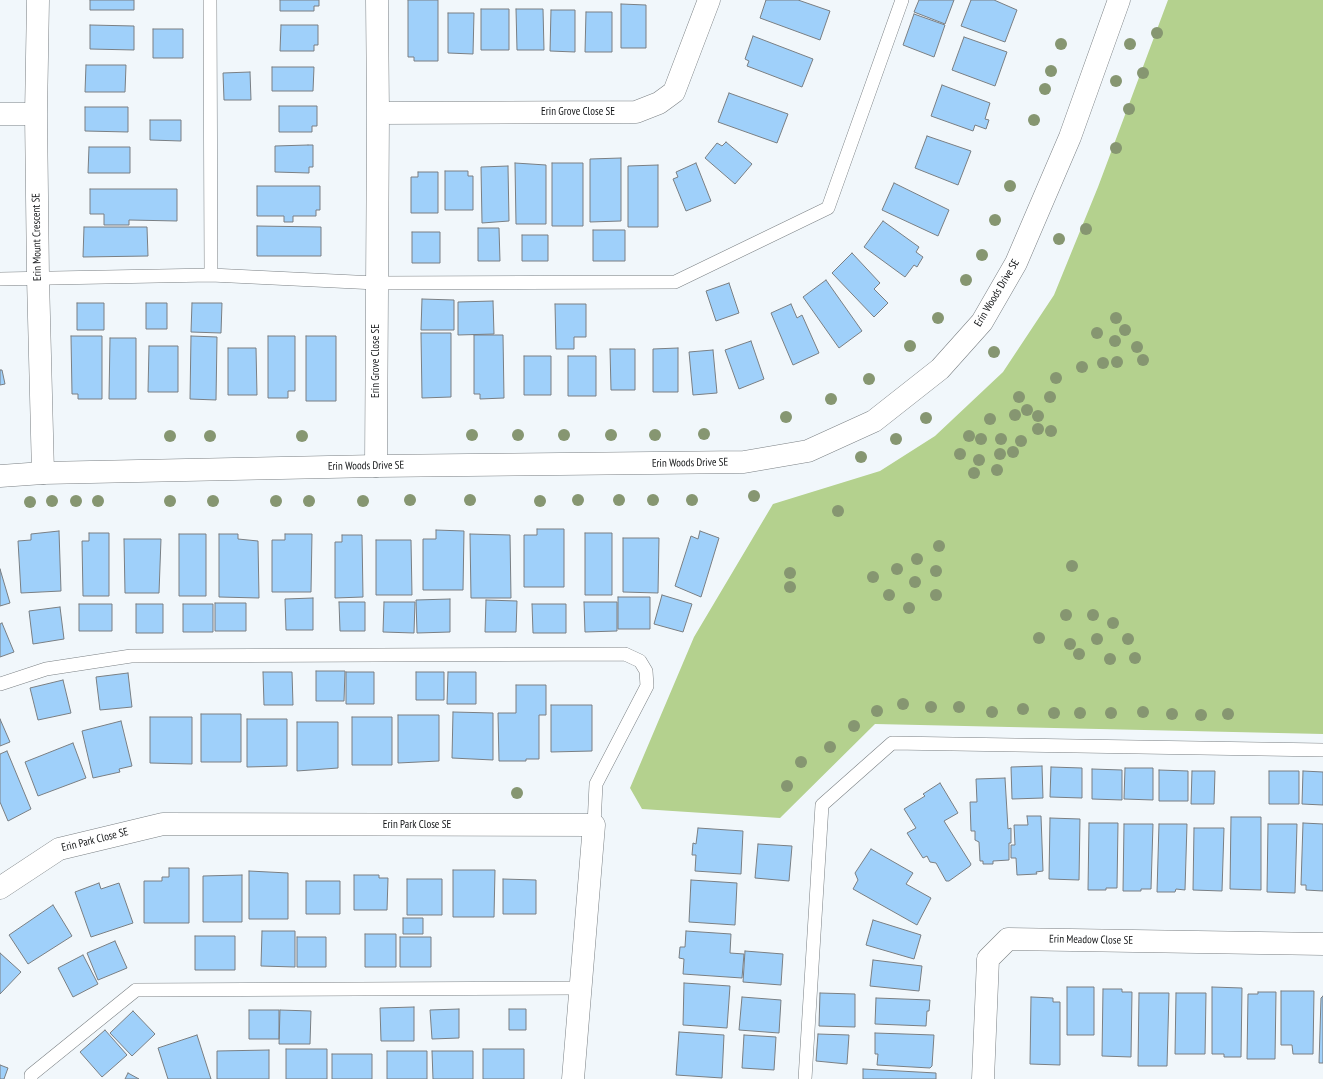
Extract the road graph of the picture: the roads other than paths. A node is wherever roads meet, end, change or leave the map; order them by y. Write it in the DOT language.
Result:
graph roads {
  1 [pos="38,0"];
  2 [pos="210,0"];
  3 [pos="377,0"];
  4 [pos="709,0"];
  5 [pos="902,0"];
  6 [pos="1119,0"];
  7 [pos="378,113"];
  8 [pos="0,114"];
  9 [pos="36,114"];
  10 [pos="211,275"];
  11 [pos="38,278"];
  12 [pos="0,279"];
  13 [pos="376,283"];
  14 [pos="376,466"];
  15 [pos="43,473"];
  16 [pos="0,476"];
  17 [pos="0,684"];
  18 [pos="1323,750"];
  19 [pos="594,825"];
  20 [pos="0,888"];
  21 [pos="1323,944"];
  22 [pos="580,988"];
  23 [pos="31,1079"];
  24 [pos="573,1079"];
  25 [pos="804,1079"];
  26 [pos="983,1079"];
  1 -- 9 [label="street, Erin Mount Crescent SE"];
  2 -- 10 [label="lane"];
  3 -- 7 [label="street, Erin Grove Close SE"];
  4 -- 7 [label="street, Erin Grove Close SE"];
  5 -- 13 [label="lane"];
  6 -- 14 [label="street, Erin Woods Drive SE"];
  7 -- 13 [label="street, Erin Grove Close SE"];
  8 -- 9 [label="street"];
  9 -- 11 [label="street, Erin Mount Crescent SE"];
  10 -- 11 [label="lane"];
  10 -- 13 [label="lane"];
  11 -- 12 [label="lane"];
  11 -- 15 [label="street, Erin Mount Crescent SE"];
  13 -- 14 [label="street, Erin Grove Close SE"];
  14 -- 15 [label="street, Erin Woods Drive SE"];
  15 -- 16 [label="street, Erin Woods Drive SE"];
  17 -- 19 [label="lane"];
  18 -- 25 [label="lane"];
  19 -- 20 [label="street, Erin Park Close SE"];
  19 -- 22 [label="street"];
  21 -- 26 [label="street, Erin Meadow Close SE"];
  22 -- 23 [label="lane"];
  22 -- 24 [label="street"];
}
